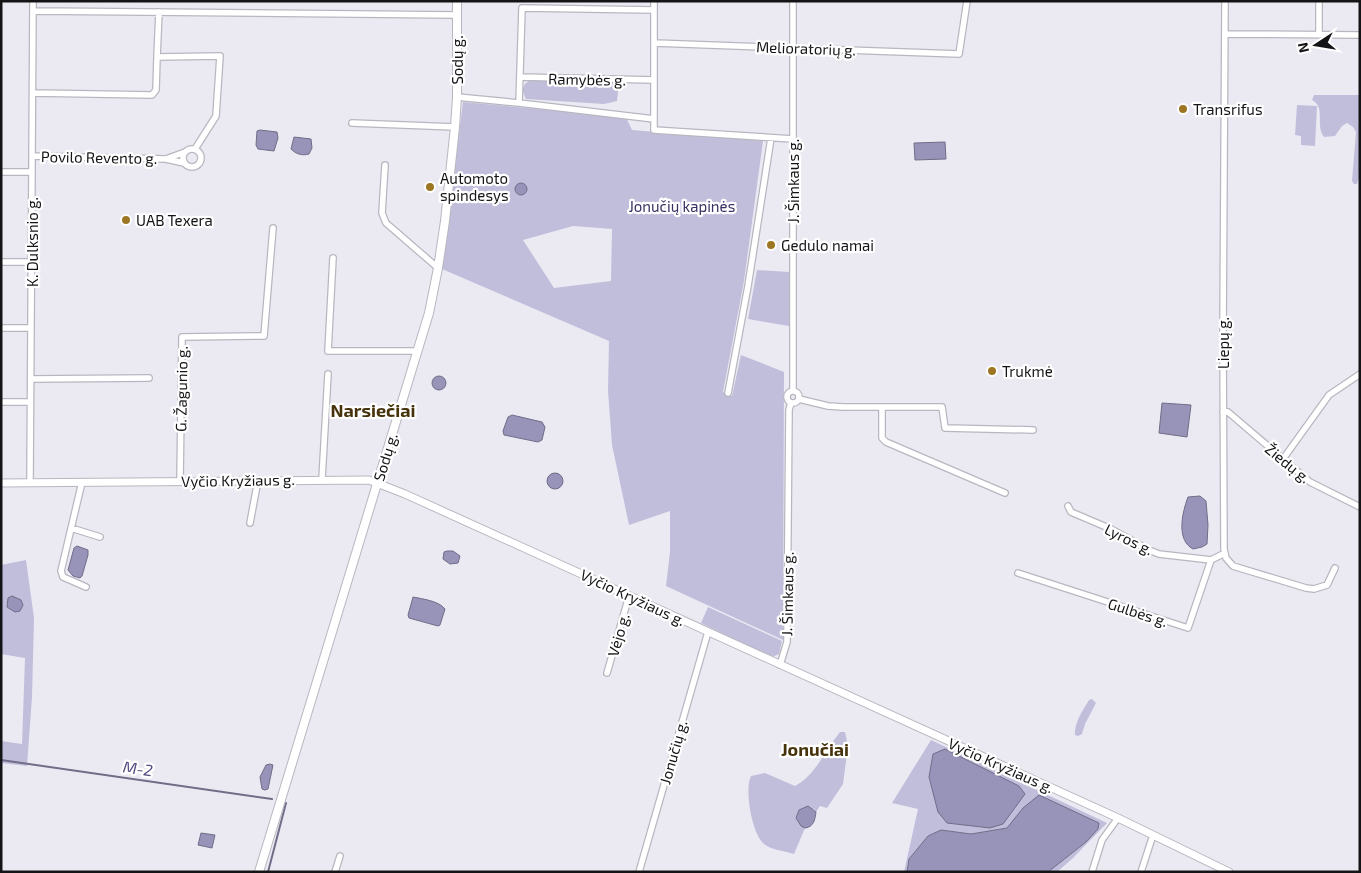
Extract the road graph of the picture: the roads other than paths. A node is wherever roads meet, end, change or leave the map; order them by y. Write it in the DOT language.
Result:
graph roads {
  1 [pos="33,1"];
  2 [pos="457,1"];
  3 [pos="654,1"];
  4 [pos="793,1"];
  5 [pos="967,1"];
  6 [pos="1225,1"];
  7 [pos="1319,1"];
  8 [pos="654,10"];
  9 [pos="33,11"];
  10 [pos="159,12"];
  11 [pos="457,15"];
  12 [pos="1225,34"];
  13 [pos="1319,35"];
  14 [pos="1360,35"];
  15 [pos="654,44"];
  16 [pos="793,48"];
  17 [pos="157,57"];
  18 [pos="520,77"];
  19 [pos="654,80"];
  20 [pos="33,93"];
  21 [pos="457,97"];
  22 [pos="519,103"];
  23 [pos="654,119"];
  24 [pos="352,123"];
  25 [pos="454,128"];
  26 [pos="771,138"];
  27 [pos="793,139"];
  28 [pos="195,149"];
  29 [pos="185,152"];
  30 [pos="32,156"];
  31 [pos="166,159"];
  32 [pos="184,163"];
  33 [pos="385,165"];
  34 [pos="1,172"];
  35 [pos="32,172"];
  36 [pos="273,228"];
  37 [pos="333,258"];
  38 [pos="1,262"];
  39 [pos="31,262"];
  40 [pos="438,268"];
  41 [pos="1,328"];
  42 [pos="31,328"];
  43 [pos="418,351"];
  44 [pos="328,374"];
  45 [pos="1360,374"];
  46 [pos="149,378"];
  47 [pos="31,379"];
  48 [pos="793,391"];
  49 [pos="728,393"];
  50 [pos="799,399"];
  51 [pos="1,402"];
  52 [pos="30,402"];
  53 [pos="791,403"];
  54 [pos="882,407"];
  55 [pos="1223,411"];
  56 [pos="1033,430"];
  57 [pos="1284,459"];
  58 [pos="258,480"];
  59 [pos="322,480"];
  60 [pos="180,481"];
  61 [pos="30,482"];
  62 [pos="82,482"];
  63 [pos="1,483"];
  64 [pos="377,483"];
  65 [pos="1005,493"];
  66 [pos="1068,506"];
  67 [pos="1360,507"];
  68 [pos="250,523"];
  69 [pos="71,528"];
  70 [pos="100,536"];
  71 [pos="1225,553"];
  72 [pos="1211,560"];
  73 [pos="1335,568"];
  74 [pos="1018,573"];
  75 [pos="86,587"];
  76 [pos="630,596"];
  77 [pos="708,632"];
  78 [pos="780,665"];
  79 [pos="607,674"];
  80 [pos="1118,818"];
  81 [pos="1153,835"];
  82 [pos="340,856"];
  83 [pos="259,872"];
  84 [pos="335,872"];
  85 [pos="639,872"];
  86 [pos="1092,872"];
  87 [pos="1141,872"];
  88 [pos="1229,872"];
  1 -- 9 [label="street, K. Dulksnio g."];
  2 -- 11 [label="main road, Sodų g."];
  3 -- 8 [label="street"];
  4 -- 16 [label="street, J. Šimkaus g."];
  5 -- 16 [label="street, Melioratorių g."];
  6 -- 12 [label="street, Liepų g."];
  7 -- 13 [label="street"];
  8 -- 15 [label="street"];
  8 -- 18 [label="street"];
  9 -- 10 [label="street"];
  9 -- 20 [label="street, K. Dulksnio g."];
  10 -- 11 [label="street"];
  10 -- 17 [label="street"];
  11 -- 21 [label="main road, Sodų g."];
  12 -- 13 [label="street"];
  12 -- 55 [label="street, Liepų g."];
  13 -- 14 [label="street"];
  15 -- 16 [label="street, Melioratorių g."];
  15 -- 19 [label="street"];
  16 -- 27 [label="street, J. Šimkaus g."];
  17 -- 20 [label="street"];
  17 -- 28 [label="street"];
  18 -- 19 [label="street, Ramybės g."];
  18 -- 22 [label="street"];
  19 -- 23 [label="street"];
  20 -- 30 [label="street, K. Dulksnio g."];
  21 -- 22 [label="street"];
  21 -- 25 [label="main road, Sodų g."];
  22 -- 23 [label="street"];
  23 -- 26 [label="street"];
  24 -- 25 [label="street"];
  25 -- 40 [label="main road, Sodų g."];
  26 -- 27 [label="street"];
  26 -- 49 [label="street"];
  27 -- 48 [label="street, J. Šimkaus g."];
  28 -- 29 [label="street, Povilo Revento g."];
  28 -- 32 [label="street"];
  29 -- 31 [label="street, Povilo Revento g."];
  29 -- 32 [label="street"];
  30 -- 31 [label="street, Povilo Revento g."];
  30 -- 35 [label="street, K. Dulksnio g."];
  31 -- 32 [label="street, Povilo Revento g."];
  33 -- 40 [label="street"];
  34 -- 35 [label="street"];
  35 -- 39 [label="street, K. Dulksnio g."];
  36 -- 60 [label="street, G. Žagunio g."];
  37 -- 43 [label="street"];
  38 -- 39 [label="street"];
  39 -- 42 [label="street, K. Dulksnio g."];
  40 -- 43 [label="main road, Sodų g."];
  41 -- 42 [label="street"];
  42 -- 47 [label="street, K. Dulksnio g."];
  43 -- 64 [label="main road, Sodų g."];
  44 -- 59 [label="street"];
  45 -- 57 [label="street"];
  46 -- 47 [label="street"];
  47 -- 52 [label="street, K. Dulksnio g."];
  48 -- 50 [label="street"];
  48 -- 53 [label="street, J. Šimkaus g."];
  50 -- 53 [label="street"];
  50 -- 54 [label="street"];
  51 -- 52 [label="street"];
  52 -- 61 [label="street, K. Dulksnio g."];
  53 -- 78 [label="street, J. Šimkaus g."];
  54 -- 56 [label="street"];
  54 -- 65 [label="street"];
  55 -- 57 [label="street, Žiedų g."];
  55 -- 71 [label="street, Liepų g."];
  57 -- 67 [label="street, Žiedų g."];
  58 -- 59 [label="street, Vyčio Kryžiaus g."];
  58 -- 60 [label="street, Vyčio Kryžiaus g."];
  58 -- 68 [label="street"];
  59 -- 64 [label="street, Vyčio Kryžiaus g."];
  60 -- 62 [label="street, Vyčio Kryžiaus g."];
  61 -- 62 [label="street, Vyčio Kryžiaus g."];
  61 -- 63 [label="street, Vyčio Kryžiaus g."];
  62 -- 69 [label="street"];
  64 -- 76 [label="street, Vyčio Kryžiaus g."];
  64 -- 83 [label="main road, Sodų g."];
  66 -- 72 [label="street, Lyros g."];
  69 -- 70 [label="street"];
  69 -- 75 [label="street"];
  71 -- 72 [label="street"];
  71 -- 73 [label="street"];
  72 -- 74 [label="street, Gulbės g."];
  76 -- 77 [label="street, Vyčio Kryžiaus g."];
  76 -- 79 [label="street, Vėjo g."];
  77 -- 78 [label="street, Vyčio Kryžiaus g."];
  77 -- 85 [label="street, Jonučių g."];
  78 -- 80 [label="street, Vyčio Kryžiaus g."];
  80 -- 81 [label="street, Vyčio Kryžiaus g."];
  80 -- 86 [label="street"];
  81 -- 87 [label="street"];
  81 -- 88 [label="street, Vyčio Kryžiaus g."];
  82 -- 84 [label="street"];
}
